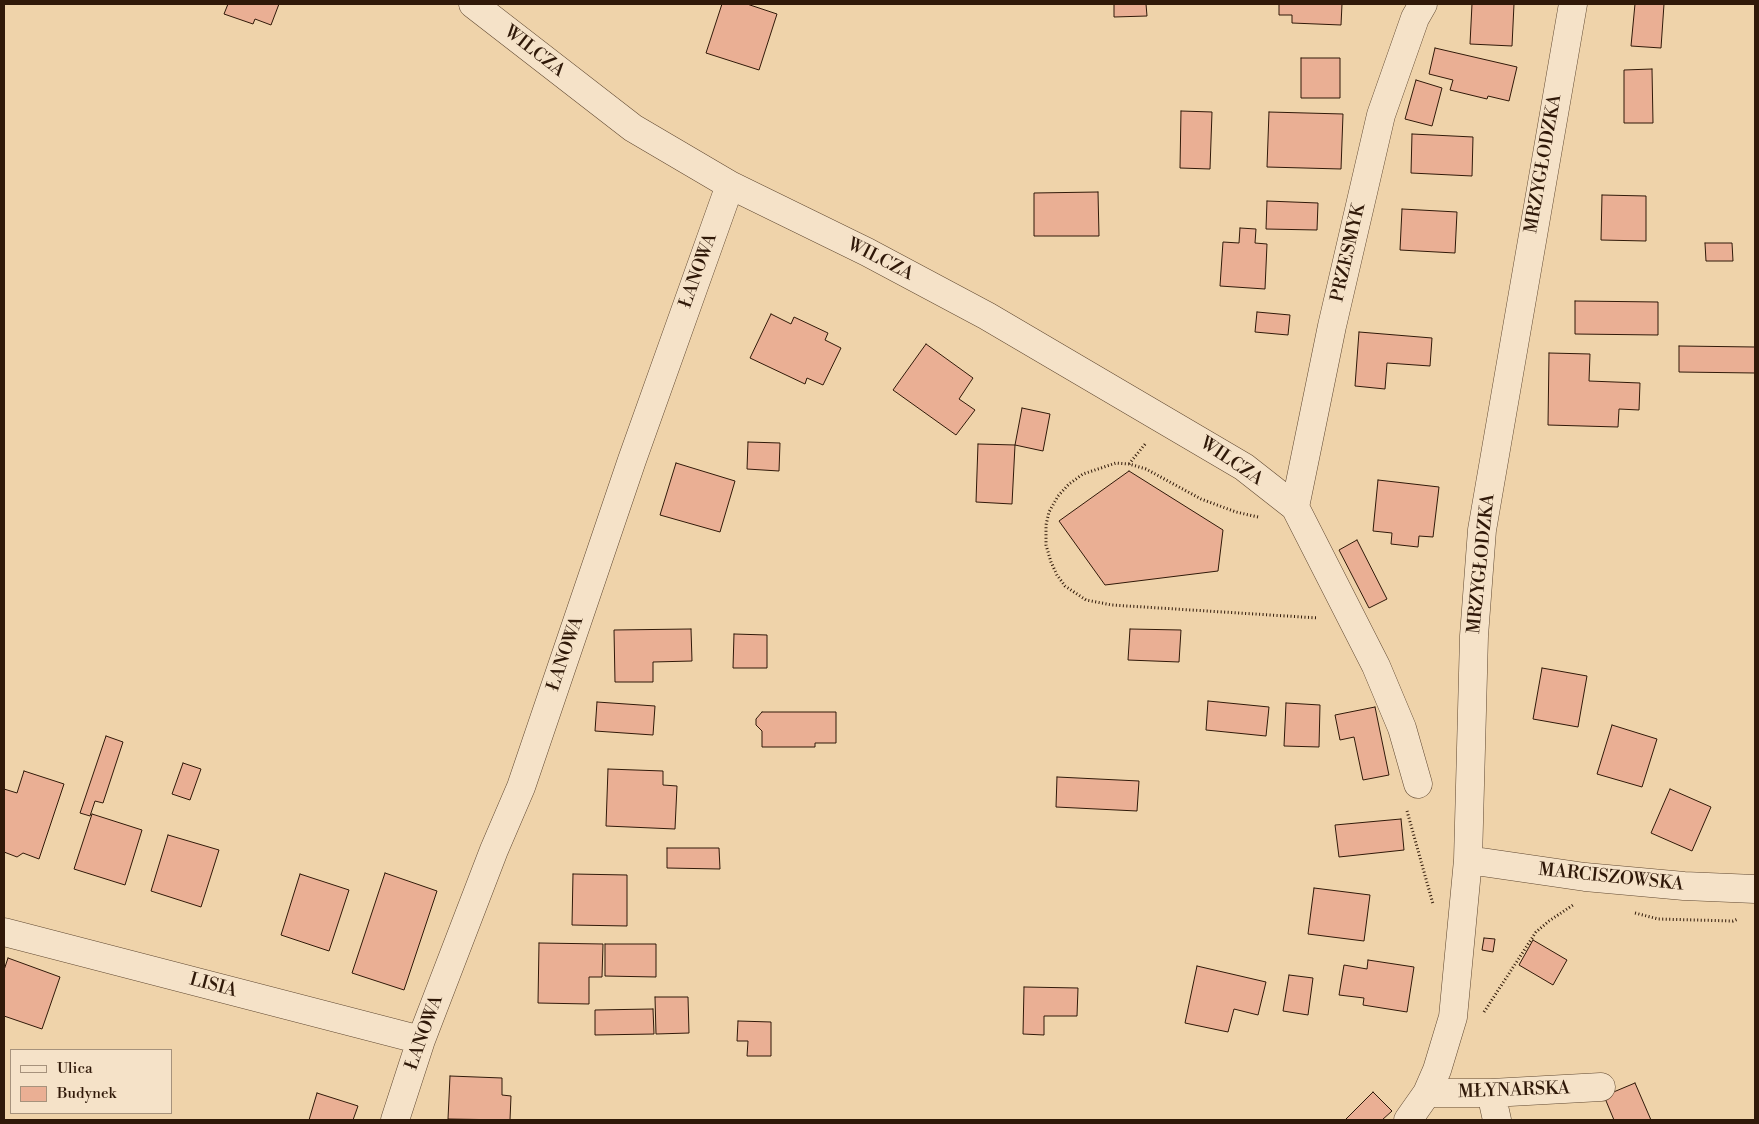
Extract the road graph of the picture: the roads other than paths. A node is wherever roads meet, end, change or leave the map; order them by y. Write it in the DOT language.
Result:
graph roads {
  1 [pos="473,4"];
  2 [pos="1423,4"];
  3 [pos="1572,4"];
  4 [pos="730,185"];
  5 [pos="1295,507"];
  6 [pos="1412,795"];
  7 [pos="1468,860"];
  8 [pos="1755,889"];
  9 [pos="4,932"];
  10 [pos="422,1040"];
  11 [pos="1600,1087"];
  12 [pos="1427,1093"];
  13 [pos="1491,1093"];
  14 [pos="395,1120"];
  15 [pos="1408,1120"];
  16 [pos="1497,1120"];
  1 -- 4 [label="street, WILCZA"];
  2 -- 5 [label="street, PRZESMYK"];
  3 -- 7 [label="street, MRZYGŁODZKA"];
  4 -- 5 [label="street, WILCZA"];
  4 -- 10 [label="street, ŁANOWA"];
  5 -- 6 [label="street"];
  7 -- 8 [label="street, MARCISZOWSKA"];
  7 -- 12 [label="street, MRZYGŁODZKA"];
  9 -- 10 [label="street, LISIA"];
  10 -- 14 [label="street, ŁANOWA"];
  11 -- 13 [label="street, MŁYNARSKA"];
  12 -- 13 [label="street, MŁYNARSKA"];
  12 -- 15 [label="street, MRZYGŁODZKA"];
  13 -- 16 [label="street"];
}
